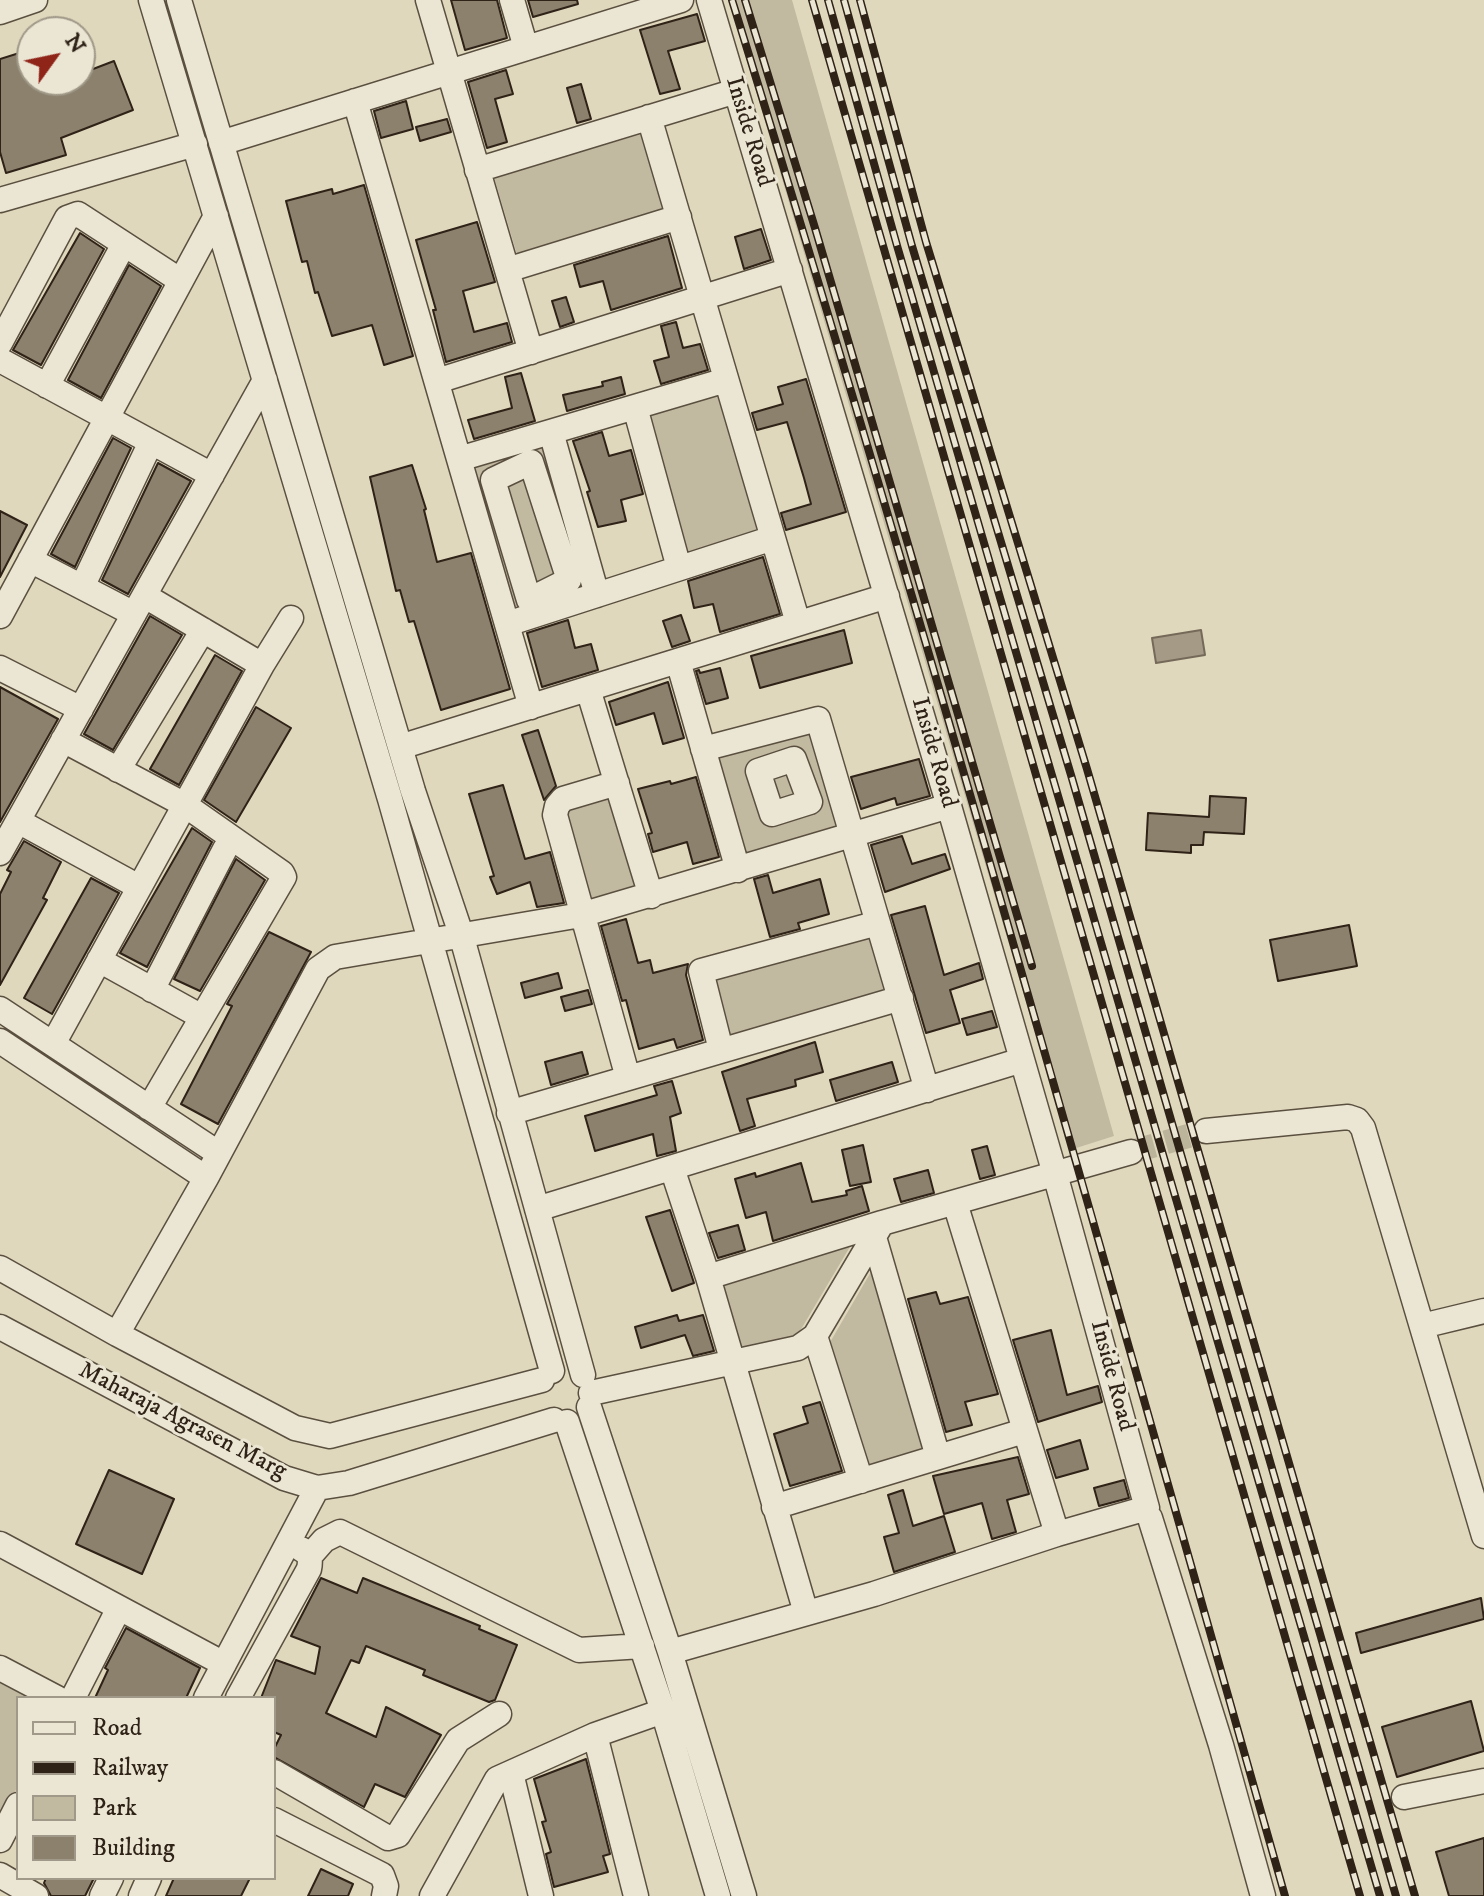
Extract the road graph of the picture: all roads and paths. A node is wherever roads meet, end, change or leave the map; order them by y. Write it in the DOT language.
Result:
graph roads {
  1 [pos="35,0"];
  2 [pos="151,0"];
  3 [pos="179,0"];
  4 [pos="428,0"];
  5 [pos="512,0"];
  6 [pos="681,0"];
  7 [pos="709,0"];
  8 [pos="618,9"];
  9 [pos="0,12"];
  10 [pos="526,48"];
  11 [pos="449,72"];
  12 [pos="736,91"];
  13 [pos="355,101"];
  14 [pos="649,117"];
  15 [pos="221,143"];
  16 [pos="195,144"];
  17 [pos="477,170"];
  18 [pos="230,172"];
  19 [pos="206,182"];
  20 [pos="0,200"];
  21 [pos="216,216"];
  22 [pos="679,217"];
  23 [pos="124,244"];
  24 [pos="507,270"];
  25 [pos="790,270"];
  26 [pos="181,281"];
  27 [pos="702,298"];
  28 [pos="0,343"];
  29 [pos="531,352"];
  30 [pos="0,360"];
  31 [pos="265,380"];
  32 [pos="726,380"];
  33 [pos="437,381"];
  34 [pos="47,386"];
  35 [pos="635,407"];
  36 [pos="107,418"];
  37 [pos="551,432"];
  38 [pos="151,442"];
  39 [pos="459,459"];
  40 [pos="212,475"];
  41 [pos="773,538"];
  42 [pos="30,560"];
  43 [pos="679,568"];
  44 [pos="569,580"];
  45 [pos="82,587"];
  46 [pos="597,595"];
  47 [pos="887,596"];
  48 [pos="139,605"];
  49 [pos="0,616"];
  50 [pos="291,618"];
  51 [pos="798,623"];
  52 [pos="507,624"];
  53 [pos="203,630"];
  54 [pos="678,661"];
  55 [pos="262,665"];
  56 [pos="0,668"];
  57 [pos="588,689"];
  58 [pos="531,707"];
  59 [pos="81,709"];
  60 [pos="63,740"];
  61 [pos="400,747"];
  62 [pos="703,749"];
  63 [pos="118,770"];
  64 [pos="617,783"];
  65 [pos="402,795"];
  66 [pos="185,805"];
  67 [pos="949,806"];
  68 [pos="18,821"];
  69 [pos="853,835"];
  70 [pos="225,849"];
  71 [pos="0,853"];
  72 [pos="738,870"];
  73 [pos="139,887"];
  74 [pos="651,896"];
  75 [pos="581,915"];
  76 [pos="878,923"];
  77 [pos="461,934"];
  78 [pos="431,941"];
  79 [pos="99,960"];
  80 [pos="152,990"];
  81 [pos="901,998"];
  82 [pos="0,1009"];
  83 [pos="202,1017"];
  84 [pos="0,1041"];
  85 [pos="53,1044"];
  86 [pos="721,1050"];
  87 [pos="1022,1060"];
  88 [pos="628,1078"];
  89 [pos="927,1090"];
  90 [pos="149,1108"];
  91 [pos="509,1113"];
  92 [pos="1206,1131"];
  93 [pos="1131,1152"];
  94 [pos="218,1153"];
  95 [pos="672,1168"];
  96 [pos="1055,1174"];
  97 [pos="206,1178"];
  98 [pos="955,1203"];
  99 [pos="537,1209"];
  100 [pos="878,1230"];
  101 [pos="0,1268"];
  102 [pos="708,1277"];
  103 [pos="1484,1311"];
  104 [pos="1422,1326"];
  105 [pos="0,1327"];
  106 [pos="117,1334"];
  107 [pos="815,1336"];
  108 [pos="733,1364"];
  109 [pos="547,1375"];
  110 [pos="588,1391"];
  111 [pos="561,1421"];
  112 [pos="1024,1431"];
  113 [pos="938,1457"];
  114 [pos="861,1481"];
  115 [pos="317,1488"];
  116 [pos="774,1507"];
  117 [pos="1148,1513"];
  118 [pos="1057,1534"];
  119 [pos="1484,1536"];
  120 [pos="289,1541"];
  121 [pos="0,1544"];
  122 [pos="309,1557"];
  123 [pos="119,1608"];
  124 [pos="806,1613"];
  125 [pos="642,1646"];
  126 [pos="670,1652"];
  127 [pos="224,1664"];
  128 [pos="0,1668"];
  129 [pos="53,1696"];
  130 [pos="74,1696"];
  131 [pos="207,1696"];
  132 [pos="239,1696"];
  133 [pos="663,1711"];
  134 [pos="499,1714"];
  135 [pos="595,1735"];
  136 [pos="276,1773"];
  137 [pos="511,1773"];
  138 [pos="1484,1781"];
  139 [pos="1404,1797"];
  140 [pos="16,1809"];
  141 [pos="276,1821"];
  142 [pos="0,1840"];
  143 [pos="0,1875"];
  144 [pos="36,1896"];
  145 [pos="384,1896"];
  146 [pos="432,1896"];
  147 [pos="541,1896"];
  148 [pos="636,1896"];
  149 [pos="718,1896"];
  150 [pos="744,1896"];
  151 [pos="1263,1896"];
  1 -- 9 [label="street"];
  2 -- 16 [label="street"];
  3 -- 15 [label="street"];
  4 -- 11 [label="street"];
  5 -- 10 [label="street"];
  6 -- 8 [label="street"];
  7 -- 12 [label="street, Inside Road"];
  8 -- 10 [label="street"];
  10 -- 11 [label="street"];
  11 -- 13 [label="street"];
  11 -- 17 [label="street"];
  12 -- 14 [label="street"];
  12 -- 25 [label="street, Inside Road"];
  13 -- 15 [label="street"];
  13 -- 33 [label="street"];
  14 -- 17 [label="street"];
  14 -- 22 [label="street"];
  15 -- 18 [label="street"];
  16 -- 19 [label="street"];
  16 -- 20 [label="street"];
  17 -- 24 [label="street"];
  18 -- 19 [label="street"];
  18 -- 61 [label="street"];
  19 -- 21 [label="street"];
  21 -- 26 [label="street"];
  21 -- 31 [label="street"];
  22 -- 24 [label="street"];
  22 -- 27 [label="street"];
  23 -- 26 [label="street"];
  23 -- 28 [label="street"];
  23 -- 34 [label="street"];
  24 -- 29 [label="street"];
  25 -- 27 [label="street"];
  25 -- 47 [label="street, Inside Road"];
  26 -- 36 [label="street"];
  27 -- 29 [label="street"];
  27 -- 32 [label="street"];
  29 -- 33 [label="street"];
  30 -- 34 [label="street"];
  31 -- 40 [label="street"];
  31 -- 65 [label="street"];
  32 -- 35 [label="street"];
  32 -- 41 [label="street"];
  33 -- 39 [label="street"];
  34 -- 36 [label="street"];
  35 -- 37 [label="street"];
  35 -- 43 [label="street"];
  36 -- 38 [label="street"];
  36 -- 42 [label="street"];
  37 -- 39 [label="street"];
  37 -- 46 [label="street"];
  38 -- 40 [label="street"];
  38 -- 45 [label="street"];
  39 -- 52 [label="street"];
  40 -- 48 [label="street"];
  41 -- 43 [label="street"];
  41 -- 51 [label="street"];
  42 -- 45 [label="street"];
  42 -- 49 [label="street"];
  43 -- 46 [label="street"];
  44 -- 44 [label="street"];
  45 -- 48 [label="street"];
  46 -- 52 [label="street"];
  47 -- 51 [label="street"];
  47 -- 67 [label="street, Inside Road"];
  48 -- 53 [label="street"];
  48 -- 59 [label="street"];
  50 -- 55 [label="street"];
  51 -- 54 [label="street"];
  52 -- 58 [label="street"];
  53 -- 55 [label="street"];
  53 -- 63 [label="street"];
  54 -- 57 [label="street"];
  54 -- 62 [label="street"];
  55 -- 66 [label="street"];
  56 -- 59 [label="street"];
  57 -- 58 [label="street"];
  57 -- 64 [label="street"];
  58 -- 61 [label="street"];
  59 -- 60 [label="street"];
  60 -- 63 [label="street"];
  60 -- 68 [label="street"];
  61 -- 65 [label="street"];
  62 -- 69 [label="street"];
  62 -- 72 [label="street"];
  63 -- 66 [label="street"];
  64 -- 74 [label="street"];
  64 -- 75 [label="street"];
  65 -- 77 [label="street"];
  65 -- 78 [label="street"];
  66 -- 73 [label="street"];
  66 -- 83 [label="street"];
  67 -- 69 [label="street"];
  67 -- 87 [label="street, Inside Road"];
  68 -- 71 [label="street"];
  68 -- 73 [label="street"];
  69 -- 72 [label="street"];
  69 -- 76 [label="street"];
  70 -- 80 [label="street"];
  72 -- 74 [label="street"];
  73 -- 79 [label="street"];
  74 -- 75 [label="street"];
  75 -- 77 [label="street"];
  75 -- 88 [label="street"];
  76 -- 81 [label="street"];
  76 -- 86 [label="street"];
  77 -- 78 [label="street"];
  77 -- 91 [label="street"];
  78 -- 94 [label="street"];
  78 -- 109 [label="street"];
  79 -- 80 [label="street"];
  79 -- 85 [label="street"];
  80 -- 83 [label="street"];
  81 -- 86 [label="street"];
  81 -- 89 [label="street"];
  82 -- 85 [label="street"];
  83 -- 90 [label="street"];
  84 -- 97 [label="street"];
  85 -- 90 [label="street"];
  86 -- 88 [label="street"];
  87 -- 89 [label="street"];
  87 -- 96 [label="street, Inside Road"];
  88 -- 91 [label="street"];
  89 -- 95 [label="street"];
  90 -- 94 [label="street"];
  91 -- 99 [label="street"];
  92 -- 104 [label="street"];
  93 -- 96 [label="street"];
  94 -- 97 [label="street"];
  95 -- 99 [label="street"];
  95 -- 102 [label="street"];
  96 -- 98 [label="street"];
  96 -- 117 [label="street, Inside Road"];
  97 -- 106 [label="street"];
  98 -- 100 [label="street"];
  98 -- 112 [label="street"];
  99 -- 110 [label="street"];
  100 -- 102 [label="street"];
  100 -- 107 [label="street"];
  100 -- 113 [label="street"];
  101 -- 106 [label="street, Maharaja Agrasen Marg"];
  102 -- 108 [label="street"];
  103 -- 104 [label="street"];
  104 -- 119 [label="street"];
  105 -- 115 [label="street, Maharaja Agrasen Marg"];
  106 -- 109 [label="street, Maharaja Agrasen Marg"];
  107 -- 108 [label="street"];
  107 -- 114 [label="street"];
  108 -- 110 [label="street"];
  108 -- 116 [label="street"];
  109 -- 110 [label="street"];
  109 -- 111 [label="street"];
  110 -- 111 [label="street"];
  110 -- 126 [label="street"];
  111 -- 115 [label="street, Maharaja Agrasen Marg"];
  111 -- 125 [label="street"];
  112 -- 113 [label="street"];
  112 -- 118 [label="street"];
  113 -- 114 [label="street"];
  114 -- 116 [label="street"];
  115 -- 120 [label="street"];
  116 -- 124 [label="street"];
  117 -- 118 [label="street"];
  117 -- 151 [label="street, Inside Road"];
  118 -- 124 [label="street"];
  120 -- 122 [label="street"];
  120 -- 127 [label="street"];
  121 -- 123 [label="street"];
  122 -- 125 [label="street"];
  122 -- 132 [label="street"];
  123 -- 127 [label="street"];
  123 -- 130 [label="street"];
  124 -- 126 [label="street"];
  125 -- 133 [label="street"];
  126 -- 150 [label="street"];
  127 -- 131 [label="street"];
  128 -- 129 [label="street"];
  133 -- 135 [label="street"];
  133 -- 149 [label="street"];
  134 -- 136 [label="street"];
  135 -- 137 [label="street"];
  135 -- 148 [label="street"];
  137 -- 146 [label="street"];
  137 -- 147 [label="street"];
  138 -- 139 [label="street"];
  140 -- 142 [label="street"];
  141 -- 145 [label="street"];
  143 -- 144 [label="street"];
}
